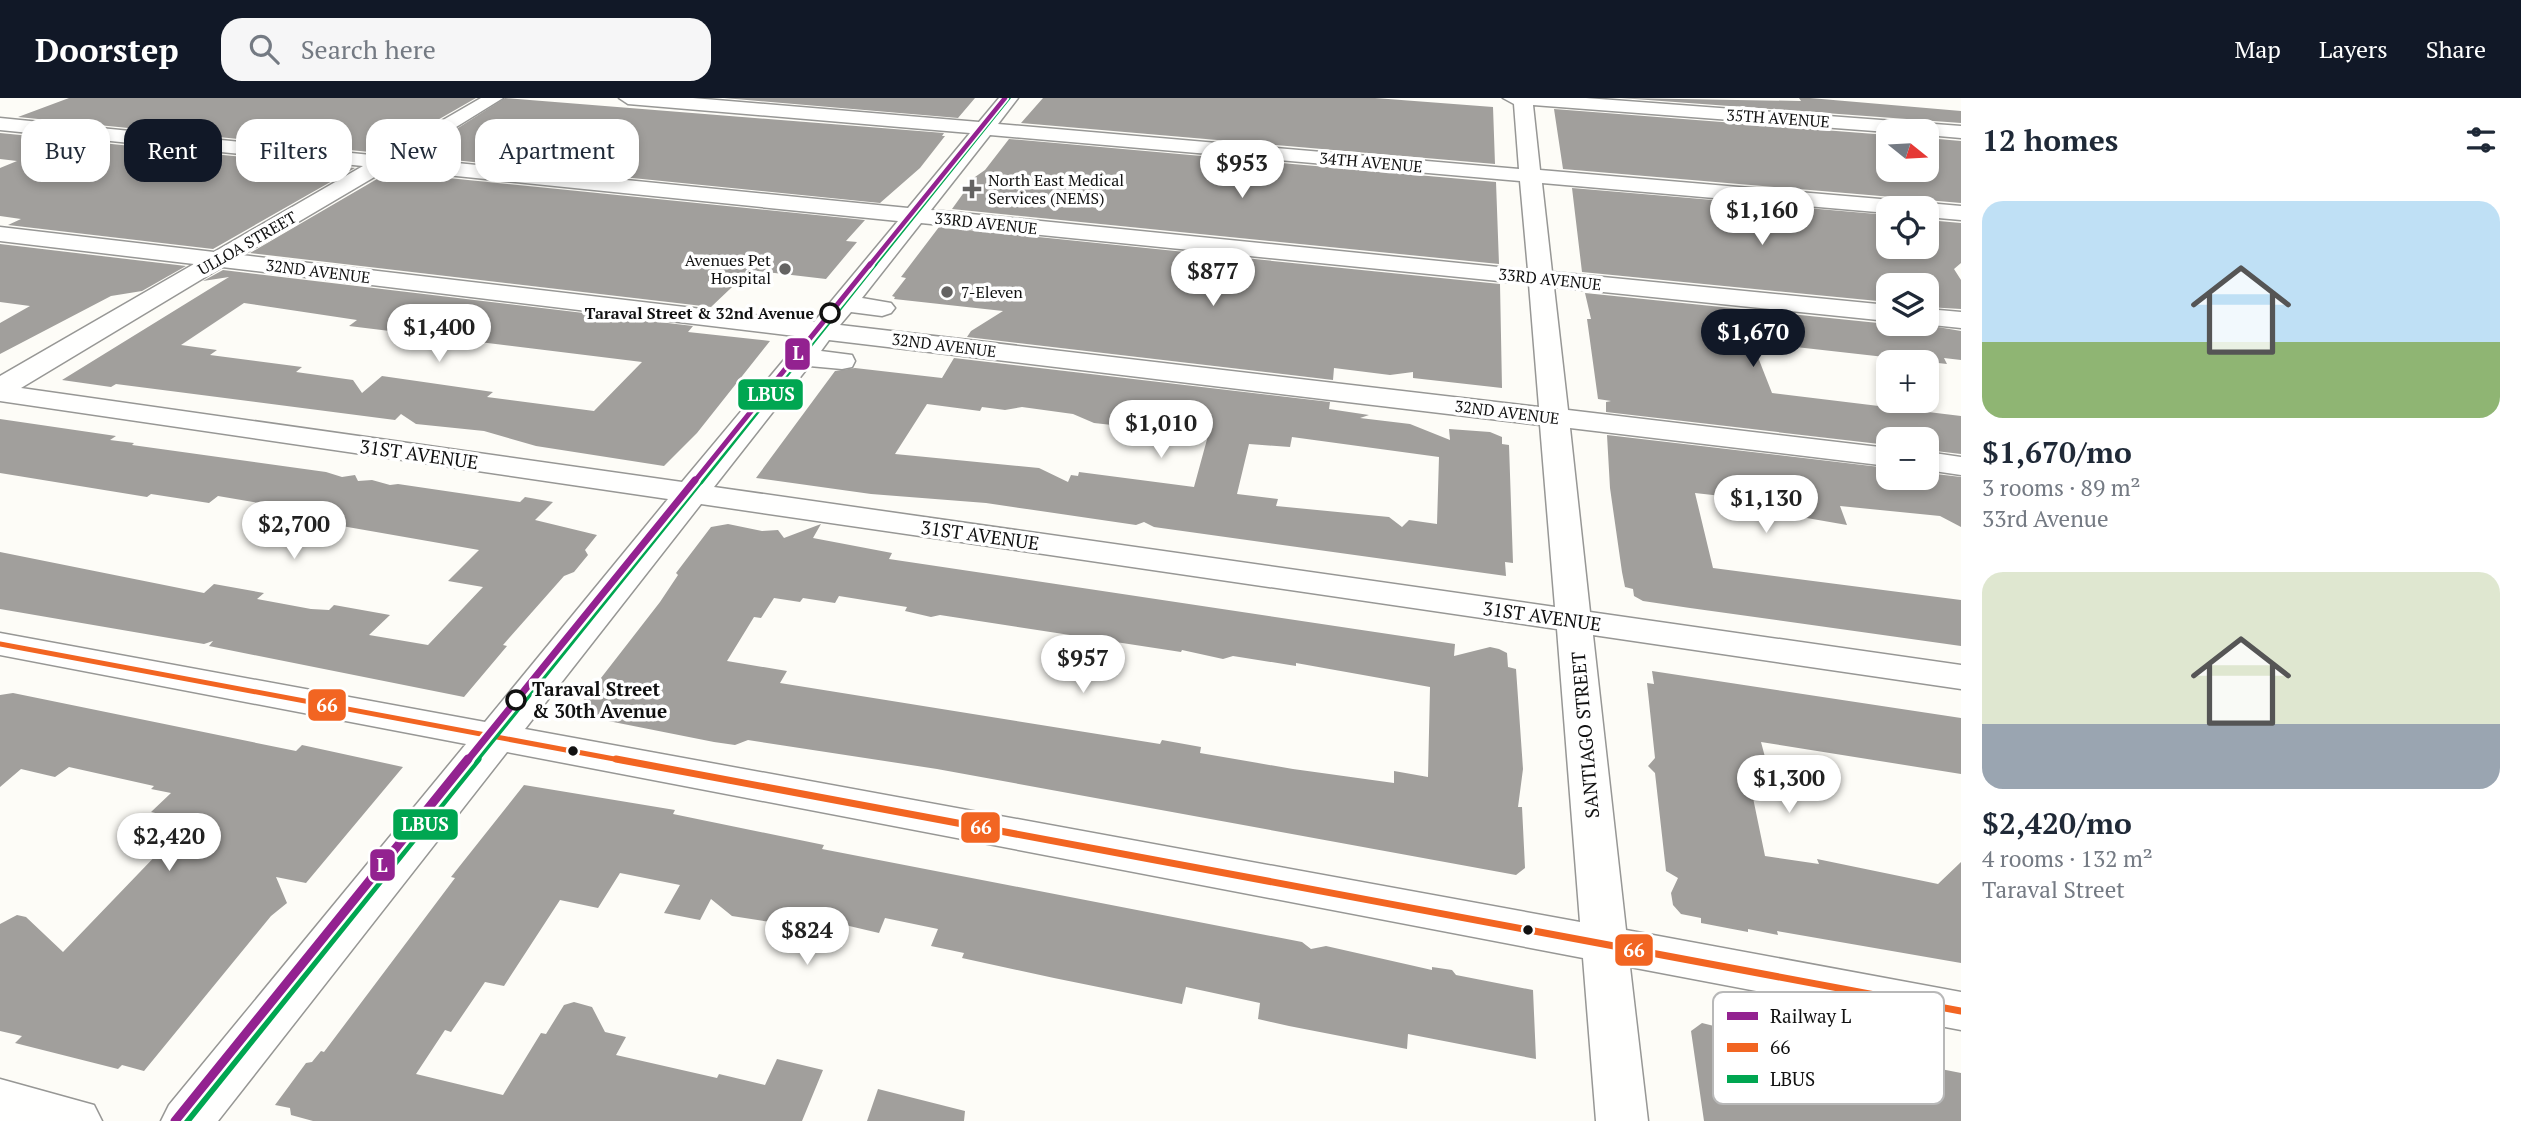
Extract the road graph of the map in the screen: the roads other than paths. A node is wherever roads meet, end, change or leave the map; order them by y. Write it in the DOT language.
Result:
graph roads {
  1 [pos="494,98"];
  2 [pos="628,98"];
  3 [pos="1009,98"];
  4 [pos="1512,98"];
  5 [pos="1523,98"];
  6 [pos="458,119"];
  7 [pos="0,124"];
  8 [pos="984,129"];
  9 [pos="1961,132"];
  10 [pos="366,161"];
  11 [pos="461,171"];
  12 [pos="366,174"];
  13 [pos="1531,176"];
  14 [pos="1876,206"];
  15 [pos="1939,211"];
  16 [pos="1961,213"];
  17 [pos="915,216"];
  18 [pos="0,234"];
  19 [pos="219,260"];
  20 [pos="1541,278"];
  21 [pos="882,308"];
  22 [pos="1876,312"];
  23 [pos="1939,318"];
  24 [pos="1961,320"];
  25 [pos="822,330"];
  26 [pos="842,361"];
  27 [pos="0,391"];
  28 [pos="1554,418"];
  29 [pos="1876,456"];
  30 [pos="1939,463"];
  31 [pos="1961,466"];
  32 [pos="692,493"];
  33 [pos="1574,621"];
  34 [pos="0,644"];
  35 [pos="1961,677"];
  36 [pos="496,737"];
  37 [pos="1605,944"];
  38 [pos="1860,992"];
  39 [pos="13,1110"];
  40 [pos="76,1121"];
  41 [pos="187,1121"];
  42 [pos="1622,1121"];
  1 -- 6 [label="street, ULLOA STREET"];
  2 -- 8 [label="street, 34TH AVENUE"];
  3 -- 8 [label="street"];
  4 -- 5 [label="street, 35TH AVENUE"];
  5 -- 9 [label="street, 35TH AVENUE"];
  5 -- 13 [label="street, SANTIAGO STREET"];
  7 -- 10 [label="street, 33RD AVENUE"];
  8 -- 13 [label="street, 34TH AVENUE"];
  8 -- 17 [label="street"];
  11 -- 17 [label="street, 33RD AVENUE"];
  12 -- 19 [label="street, ULLOA STREET"];
  13 -- 14 [label="street, 34TH AVENUE"];
  13 -- 20 [label="street, SANTIAGO STREET"];
  15 -- 16 [label="street"];
  17 -- 20 [label="street, 33RD AVENUE"];
  17 -- 25 [label="street"];
  18 -- 19 [label="street, 32ND AVENUE"];
  19 -- 25 [label="street, 32ND AVENUE"];
  19 -- 27 [label="street, ULLOA STREET"];
  20 -- 22 [label="street, 33RD AVENUE"];
  20 -- 28 [label="street, SANTIAGO STREET"];
  21 -- 25 [label="street"];
  23 -- 24 [label="street"];
  25 -- 26 [label="street"];
  25 -- 28 [label="street, 32ND AVENUE"];
  25 -- 32 [label="street"];
  27 -- 32 [label="street, 31ST AVENUE"];
  28 -- 29 [label="street, 32ND AVENUE"];
  28 -- 33 [label="street, SANTIAGO STREET"];
  30 -- 31 [label="street"];
  32 -- 33 [label="street, 31ST AVENUE"];
  32 -- 36 [label="street"];
  33 -- 35 [label="street, 31ST AVENUE"];
  33 -- 37 [label="street, SANTIAGO STREET"];
  34 -- 36 [label="street"];
  36 -- 37 [label="street"];
  36 -- 41 [label="street"];
  37 -- 38 [label="street"];
  37 -- 42 [label="street, SANTIAGO STREET"];
  39 -- 40 [label="street"];
}
